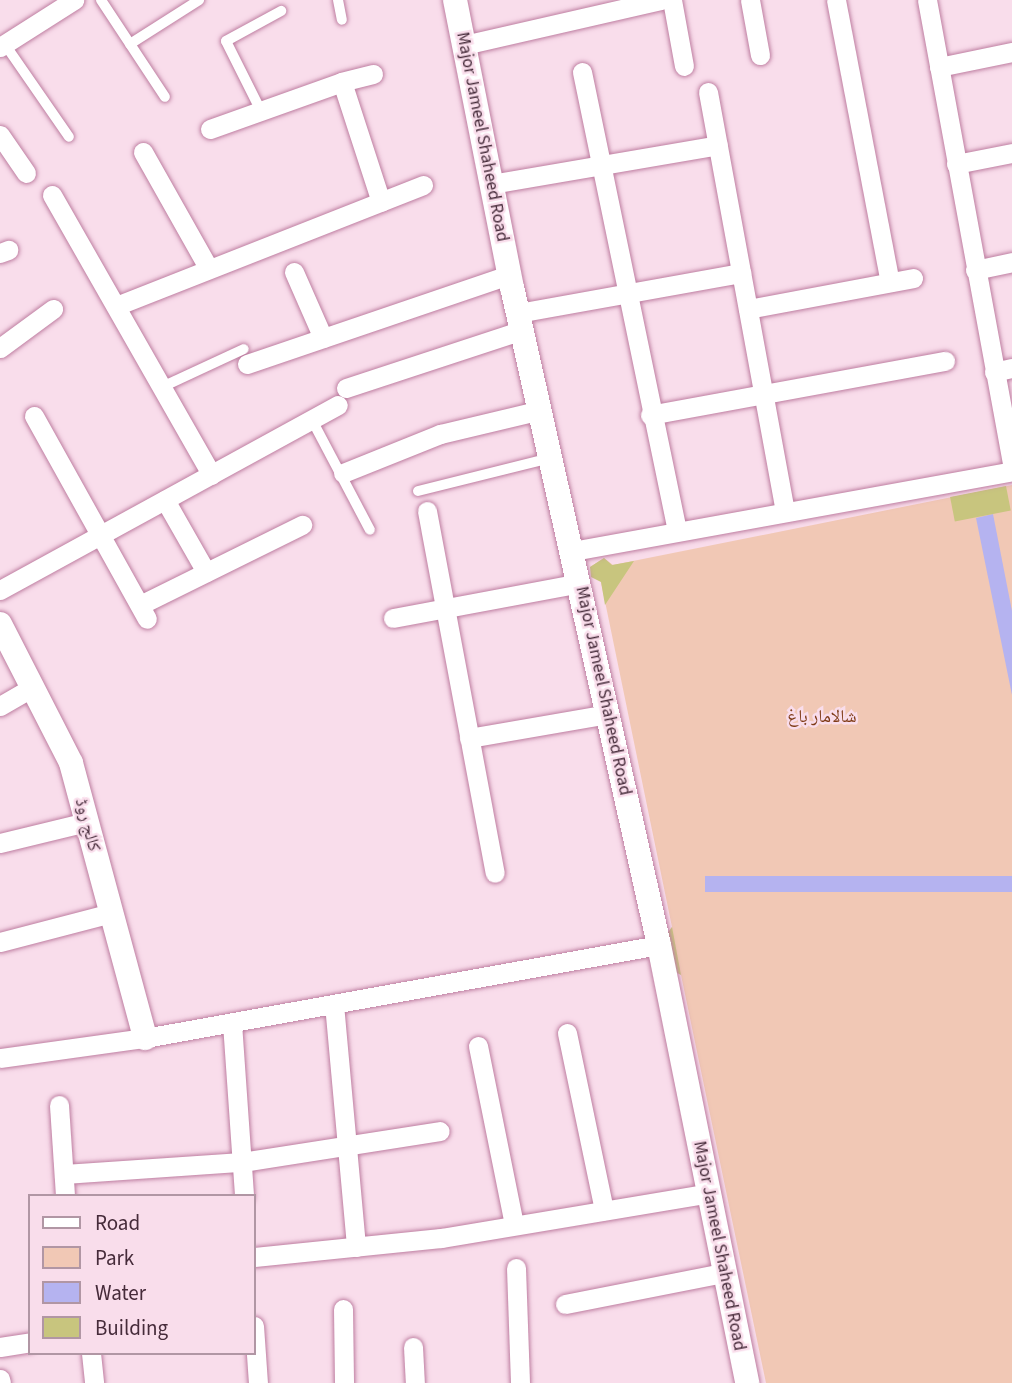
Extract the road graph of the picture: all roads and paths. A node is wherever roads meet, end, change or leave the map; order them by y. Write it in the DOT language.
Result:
graph roads {
  1 [pos="74,0"];
  2 [pos="101,0"];
  3 [pos="199,0"];
  4 [pos="338,0"];
  5 [pos="455,0"];
  6 [pos="661,0"];
  7 [pos="672,0"];
  8 [pos="750,0"];
  9 [pos="836,0"];
  10 [pos="927,0"];
  11 [pos="281,11"];
  12 [pos="342,20"];
  13 [pos="2,43"];
  14 [pos="130,44"];
  15 [pos="464,45"];
  16 [pos="1012,52"];
  17 [pos="760,55"];
  18 [pos="684,66"];
  19 [pos="939,67"];
  20 [pos="582,72"];
  21 [pos="373,74"];
  22 [pos="342,82"];
  23 [pos="708,92"];
  24 [pos="164,97"];
  25 [pos="261,111"];
  26 [pos="210,129"];
  27 [pos="0,135"];
  28 [pos="69,137"];
  29 [pos="718,145"];
  30 [pos="144,152"];
  31 [pos="1012,153"];
  32 [pos="956,164"];
  33 [pos="600,166"];
  34 [pos="26,173"];
  35 [pos="491,184"];
  36 [pos="423,185"];
  37 [pos="52,195"];
  38 [pos="381,202"];
  39 [pos="1012,261"];
  40 [pos="209,269"];
  41 [pos="975,270"];
  42 [pos="294,272"];
  43 [pos="741,273"];
  44 [pos="509,275"];
  45 [pos="913,278"];
  46 [pos="890,282"];
  47 [pos="626,294"];
  48 [pos="116,306"];
  49 [pos="53,309"];
  50 [pos="748,309"];
  51 [pos="520,322"];
  52 [pos="323,338"];
  53 [pos="0,348"];
  54 [pos="245,357"];
  55 [pos="945,360"];
  56 [pos="1003,370"];
  57 [pos="162,387"];
  58 [pos="764,394"];
  59 [pos="541,410"];
  60 [pos="650,415"];
  61 [pos="34,416"];
  62 [pos="312,420"];
  63 [pos="552,458"];
  64 [pos="1012,462"];
  65 [pos="1012,471"];
  66 [pos="343,473"];
  67 [pos="212,475"];
  68 [pos="418,491"];
  69 [pos="165,500"];
  70 [pos="427,511"];
  71 [pos="785,511"];
  72 [pos="302,525"];
  73 [pos="370,530"];
  74 [pos="677,531"];
  75 [pos="100,535"];
  76 [pos="573,551"];
  77 [pos="206,572"];
  78 [pos="580,583"];
  79 [pos="0,590"];
  80 [pos="445,608"];
  81 [pos="393,618"];
  82 [pos="2,634"];
  83 [pos="33,687"];
  84 [pos="0,706"];
  85 [pos="608,713"];
  86 [pos="469,738"];
  87 [pos="87,822"];
  88 [pos="0,842"];
  89 [pos="495,873"];
  90 [pos="111,914"];
  91 [pos="0,942"];
  92 [pos="659,946"];
  93 [pos="334,1004"];
  94 [pos="232,1023"];
  95 [pos="566,1033"];
  96 [pos="145,1038"];
  97 [pos="478,1046"];
  98 [pos="0,1058"];
  99 [pos="59,1105"];
  100 [pos="440,1131"];
  101 [pos="347,1146"];
  102 [pos="242,1162"];
  103 [pos="64,1174"];
  104 [pos="709,1193"];
  105 [pos="65,1194"];
  106 [pos="244,1194"];
  107 [pos="604,1210"];
  108 [pos="514,1224"];
  109 [pos="356,1247"];
  110 [pos="256,1257"];
  111 [pos="516,1268"];
  112 [pos="723,1273"];
  113 [pos="565,1304"];
  114 [pos="343,1309"];
  115 [pos="28,1342"];
  116 [pos="413,1346"];
  117 [pos="0,1347"];
  118 [pos="256,1354"];
  119 [pos="91,1355"];
  120 [pos="94,1383"];
  121 [pos="258,1383"];
  122 [pos="344,1383"];
  123 [pos="415,1383"];
  124 [pos="520,1383"];
  125 [pos="747,1383"];
  1 -- 13 [label="street"];
  2 -- 14 [label="lane"];
  3 -- 14 [label="lane"];
  4 -- 12 [label="lane"];
  5 -- 15 [label="street, Major Jameel Shaheed Road"];
  6 -- 15 [label="street"];
  7 -- 18 [label="street"];
  8 -- 17 [label="street"];
  9 -- 46 [label="street"];
  10 -- 19 [label="street"];
  11 -- 25 [label="lane"];
  13 -- 28 [label="lane"];
  14 -- 24 [label="lane"];
  15 -- 35 [label="street, Major Jameel Shaheed Road"];
  16 -- 19 [label="street"];
  19 -- 32 [label="street"];
  20 -- 33 [label="street"];
  21 -- 22 [label="street"];
  22 -- 25 [label="street"];
  22 -- 38 [label="street"];
  23 -- 29 [label="street"];
  25 -- 26 [label="street"];
  27 -- 34 [label="street"];
  29 -- 33 [label="street"];
  29 -- 43 [label="street"];
  30 -- 40 [label="street"];
  31 -- 32 [label="street"];
  32 -- 41 [label="street"];
  33 -- 35 [label="street"];
  33 -- 47 [label="street"];
  35 -- 44 [label="street, Major Jameel Shaheed Road"];
  36 -- 38 [label="street"];
  37 -- 48 [label="street"];
  38 -- 40 [label="street"];
  39 -- 41 [label="street"];
  40 -- 48 [label="street"];
  41 -- 56 [label="street"];
  42 -- 52 [label="street"];
  43 -- 47 [label="street"];
  43 -- 50 [label="street"];
  44 -- 51 [label="street, Major Jameel Shaheed Road"];
  44 -- 52 [label="street"];
  45 -- 46 [label="street"];
  46 -- 50 [label="street"];
  47 -- 51 [label="street"];
  47 -- 60 [label="street"];
  48 -- 57 [label="street"];
  49 -- 53 [label="street"];
  50 -- 58 [label="street"];
  51 -- 59 [label="street, Major Jameel Shaheed Road"];
  51 -- 62 [label="street"];
  52 -- 54 [label="street"];
  54 -- 57 [label="lane"];
  55 -- 58 [label="street"];
  56 -- 64 [label="street"];
  57 -- 67 [label="street"];
  58 -- 60 [label="street"];
  58 -- 71 [label="street"];
  59 -- 63 [label="street, Major Jameel Shaheed Road"];
  59 -- 66 [label="street"];
  60 -- 74 [label="street"];
  61 -- 75 [label="street"];
  62 -- 66 [label="lane"];
  62 -- 67 [label="street"];
  63 -- 68 [label="lane"];
  63 -- 76 [label="street, Major Jameel Shaheed Road"];
  65 -- 71 [label="street"];
  66 -- 73 [label="lane"];
  67 -- 69 [label="street"];
  69 -- 75 [label="street"];
  69 -- 77 [label="street"];
  70 -- 80 [label="street"];
  71 -- 74 [label="street"];
  72 -- 77 [label="street"];
  74 -- 76 [label="street"];
  75 -- 77 [label="street"];
  75 -- 79 [label="street"];
  76 -- 78 [label="street, Major Jameel Shaheed Road"];
  78 -- 80 [label="street"];
  78 -- 85 [label="street, Major Jameel Shaheed Road"];
  80 -- 81 [label="street"];
  80 -- 86 [label="street"];
  82 -- 83 [label="street, کالج روڈ"];
  83 -- 84 [label="street"];
  83 -- 87 [label="street, کالج روڈ"];
  85 -- 86 [label="street"];
  85 -- 92 [label="street, Major Jameel Shaheed Road"];
  86 -- 89 [label="street"];
  87 -- 88 [label="street"];
  87 -- 90 [label="street, کالج روڈ"];
  90 -- 91 [label="street"];
  90 -- 96 [label="street, کالج روڈ"];
  92 -- 93 [label="street"];
  92 -- 104 [label="street, Major Jameel Shaheed Road"];
  93 -- 94 [label="street"];
  93 -- 101 [label="street"];
  94 -- 96 [label="street"];
  94 -- 102 [label="street"];
  95 -- 107 [label="street"];
  96 -- 98 [label="street"];
  97 -- 108 [label="street"];
  99 -- 103 [label="street"];
  100 -- 101 [label="street"];
  101 -- 102 [label="street"];
  101 -- 109 [label="street"];
  102 -- 103 [label="street"];
  102 -- 106 [label="street"];
  103 -- 105 [label="street"];
  104 -- 107 [label="street"];
  104 -- 112 [label="street, Major Jameel Shaheed Road"];
  107 -- 108 [label="street"];
  108 -- 109 [label="street"];
  109 -- 110 [label="street"];
  111 -- 124 [label="street"];
  112 -- 113 [label="street"];
  112 -- 125 [label="street, Major Jameel Shaheed Road"];
  114 -- 122 [label="street"];
  115 -- 117 [label="street"];
  116 -- 123 [label="street"];
  118 -- 121 [label="street"];
  119 -- 120 [label="street"];
}
